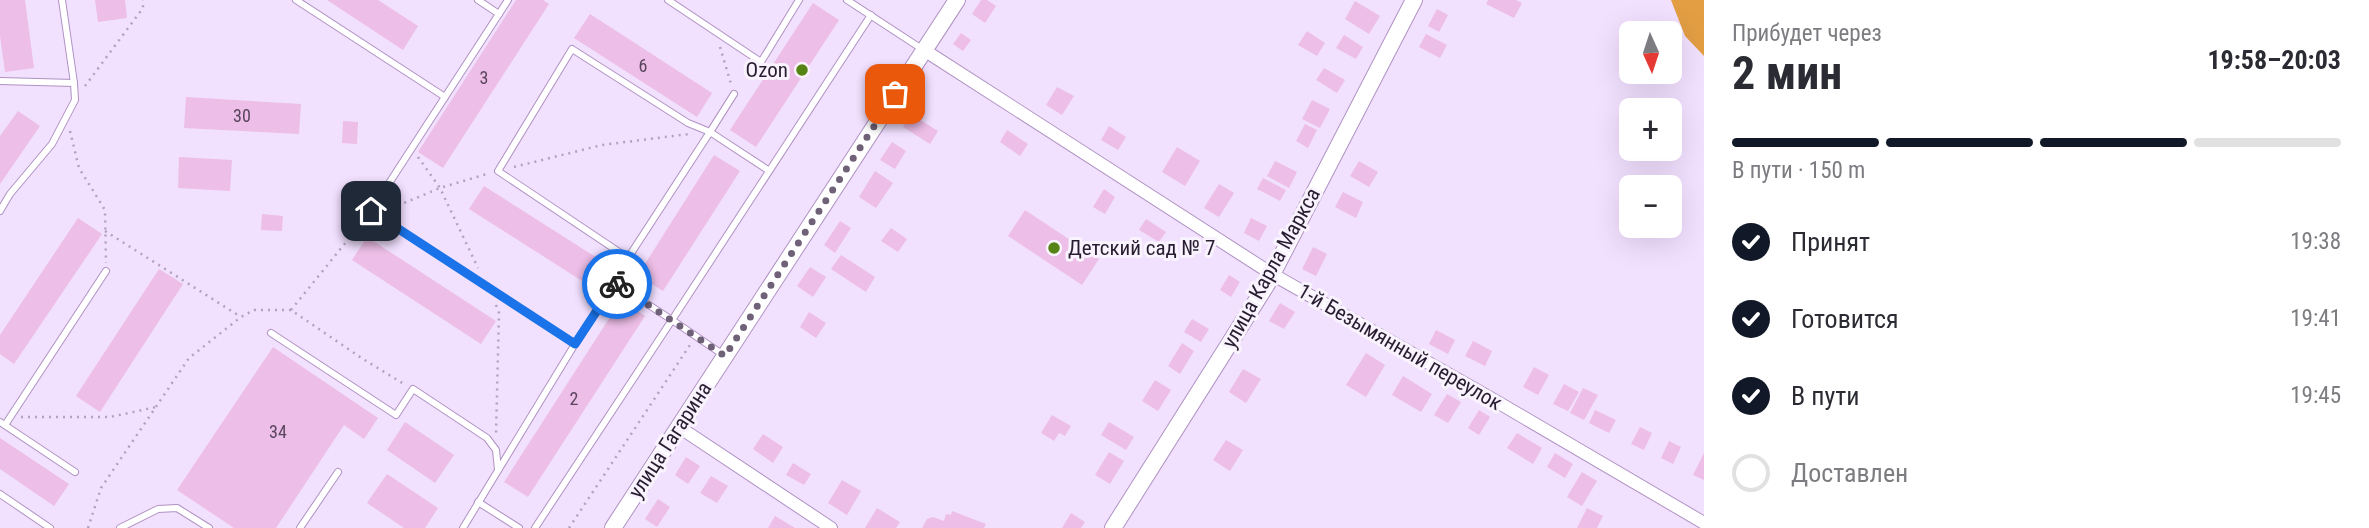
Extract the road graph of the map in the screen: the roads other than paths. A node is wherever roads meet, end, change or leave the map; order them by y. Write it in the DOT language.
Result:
graph roads {
  1 [pos="62,0"];
  2 [pos="296,0"];
  3 [pos="478,0"];
  4 [pos="508,0"];
  5 [pos="668,0"];
  6 [pos="799,0"];
  7 [pos="847,0"];
  8 [pos="957,0"];
  9 [pos="1414,0"];
  10 [pos="499,14"];
  11 [pos="871,15"];
  12 [pos="924,51"];
  13 [pos="0,81"];
  14 [pos="74,83"];
  15 [pos="734,94"];
  16 [pos="445,97"];
  17 [pos="710,132"];
  18 [pos="768,170"];
  19 [pos="0,211"];
  20 [pos="628,258"];
  21 [pos="106,271"];
  22 [pos="1272,274"];
  23 [pos="615,283"];
  24 [pos="671,320"];
  25 [pos="271,333"];
  26 [pos="575,344"];
  27 [pos="725,356"];
  28 [pos="2,424"];
  29 [pos="679,427"];
  30 [pos="498,470"];
  31 [pos="75,472"];
  32 [pos="338,472"];
  33 [pos="0,494"];
  34 [pos="478,502"];
  35 [pos="1704,523"];
  36 [pos="50,528"];
  37 [pos="120,528"];
  38 [pos="209,528"];
  39 [pos="300,528"];
  40 [pos="463,528"];
  41 [pos="519,528"];
  42 [pos="536,528"];
  43 [pos="613,528"];
  44 [pos="831,528"];
  45 [pos="1113,528"];
  1 -- 14 [label="lane"];
  2 -- 16 [label="lane"];
  3 -- 10 [label="lane"];
  4 -- 10 [label="lane"];
  5 -- 6 [label="lane"];
  7 -- 11 [label="lane"];
  8 -- 12 [label="main road, улица Гагарина"];
  9 -- 22 [label="main road, улица Карла Маркса"];
  10 -- 16 [label="lane"];
  11 -- 12 [label="lane"];
  11 -- 18 [label="lane"];
  12 -- 22 [label="street, 1-й Безымянный переулок"];
  12 -- 27 [label="main road, улица Гагарина"];
  13 -- 14 [label="lane"];
  14 -- 19 [label="lane"];
  15 -- 17 [label="lane"];
  16 -- 26 [label="lane"];
  17 -- 18 [label="lane"];
  17 -- 20 [label="lane"];
  17 -- 20 [label="lane"];
  18 -- 24 [label="lane"];
  20 -- 23 [label="lane"];
  21 -- 28 [label="lane"];
  22 -- 35 [label="street, 1-й Безымянный переулок"];
  22 -- 45 [label="main road, улица Карла Маркса"];
  23 -- 24 [label="lane"];
  23 -- 26 [label="lane"];
  24 -- 27 [label="lane"];
  24 -- 42 [label="lane"];
  25 -- 30 [label="lane"];
  26 -- 30 [label="lane"];
  27 -- 29 [label="main road, улица Гагарина"];
  28 -- 31 [label="lane"];
  29 -- 43 [label="main road, улица Гагарина"];
  29 -- 44 [label="street"];
  30 -- 34 [label="lane"];
  32 -- 39 [label="lane"];
  33 -- 36 [label="lane"];
  34 -- 40 [label="lane"];
  34 -- 41 [label="lane"];
  37 -- 38 [label="lane"];
}
